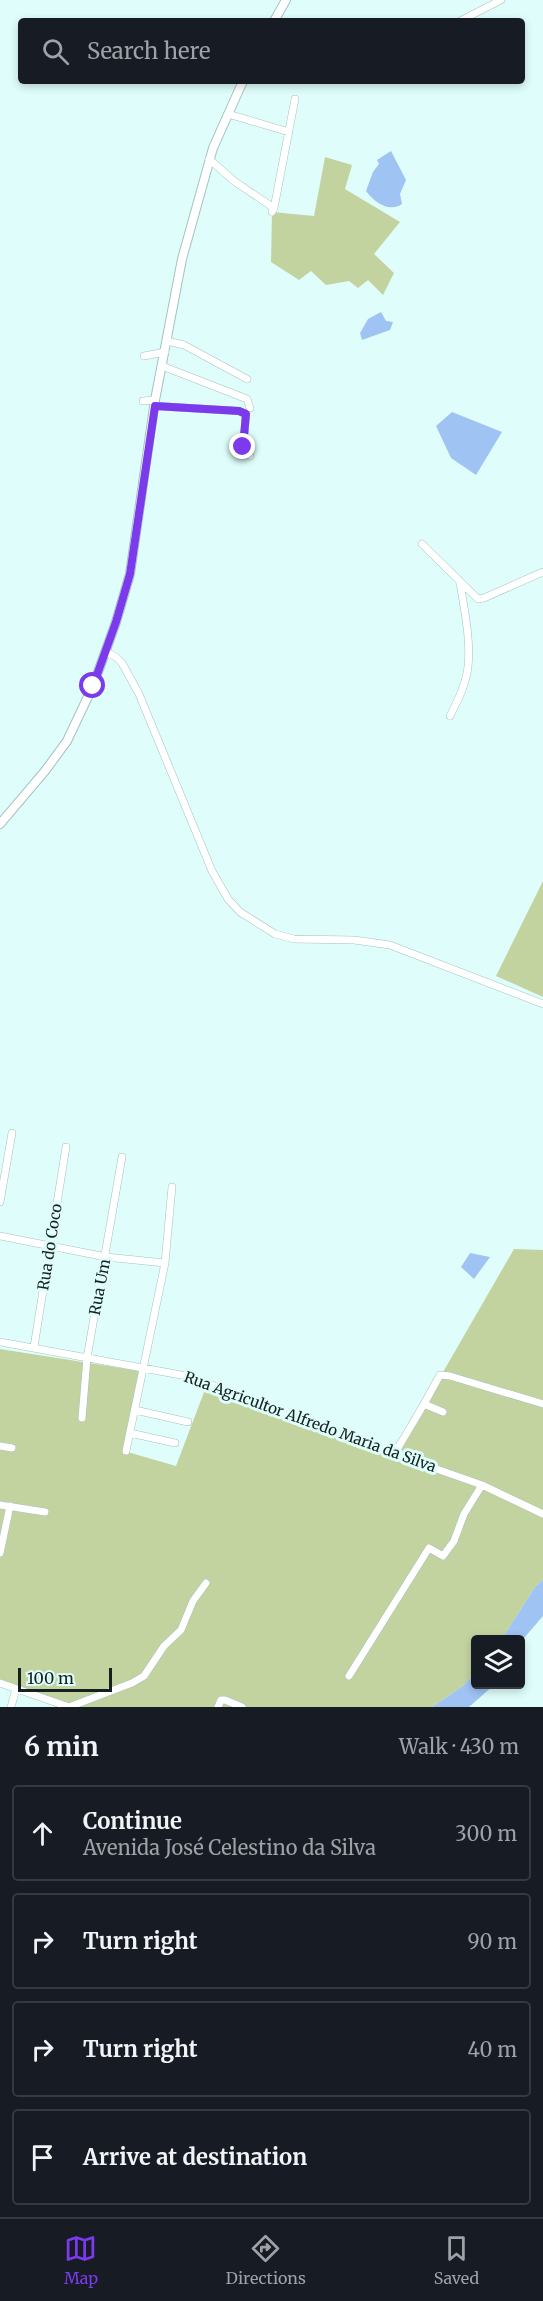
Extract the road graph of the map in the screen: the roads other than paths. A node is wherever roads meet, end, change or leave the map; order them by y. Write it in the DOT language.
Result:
graph roads {
  1 [pos="286,0"];
  2 [pos="501,0"];
  3 [pos="278,18"];
  4 [pos="466,18"];
  5 [pos="242,84"];
  6 [pos="295,99"];
  7 [pos="228,114"];
  8 [pos="289,132"];
  9 [pos="209,159"];
  10 [pos="166,341"];
  11 [pos="165,352"];
  12 [pos="144,356"];
  13 [pos="162,366"];
  14 [pos="247,379"];
  15 [pos="143,401"];
  16 [pos="155,403"];
  17 [pos="250,408"];
  18 [pos="249,456"];
  19 [pos="422,544"];
  20 [pos="543,572"];
  21 [pos="460,582"];
  22 [pos="106,652"];
  23 [pos="450,716"];
  24 [pos="0,824"];
  25 [pos="543,1004"];
  26 [pos="12,1134"];
  27 [pos="66,1147"];
  28 [pos="122,1157"];
  29 [pos="171,1187"];
  30 [pos="0,1202"];
  31 [pos="0,1236"];
  32 [pos="50,1245"];
  33 [pos="106,1257"];
  34 [pos="165,1263"];
  35 [pos="0,1342"];
  36 [pos="34,1347"];
  37 [pos="87,1358"];
  38 [pos="145,1368"];
  39 [pos="424,1404"];
  40 [pos="543,1404"];
  41 [pos="135,1410"];
  42 [pos="443,1412"];
  43 [pos="82,1418"];
  44 [pos="188,1422"];
  45 [pos="130,1433"];
  46 [pos="175,1443"];
  47 [pos="0,1446"];
  48 [pos="12,1448"];
  49 [pos="126,1451"];
  50 [pos="395,1453"];
  51 [pos="482,1485"];
  52 [pos="0,1504"];
  53 [pos="10,1506"];
  54 [pos="45,1512"];
  55 [pos="543,1514"];
  56 [pos="0,1554"];
  57 [pos="206,1583"];
  58 [pos="350,1676"];
  59 [pos="0,1683"];
  60 [pos="16,1689"];
  61 [pos="51,1704"];
  62 [pos="11,1707"];
  63 [pos="69,1707"];
  64 [pos="218,1707"];
  65 [pos="242,1707"];
  1 -- 3 [label="street"];
  2 -- 4 [label="street"];
  5 -- 7 [label="street"];
  6 -- 8 [label="street"];
  7 -- 8 [label="street"];
  7 -- 9 [label="street"];
  8 -- 9 [label="street"];
  9 -- 10 [label="street"];
  10 -- 11 [label="street"];
  10 -- 14 [label="street"];
  11 -- 12 [label="street"];
  11 -- 13 [label="street"];
  13 -- 16 [label="street"];
  13 -- 17 [label="street"];
  15 -- 16 [label="street"];
  16 -- 18 [label="street"];
  16 -- 22 [label="street"];
  19 -- 21 [label="street"];
  20 -- 21 [label="street"];
  21 -- 23 [label="street"];
  22 -- 24 [label="street"];
  22 -- 25 [label="street"];
  26 -- 30 [label="street"];
  27 -- 32 [label="street, Rua do Coco"];
  28 -- 33 [label="street, Rua Um"];
  29 -- 34 [label="street"];
  31 -- 32 [label="street"];
  32 -- 33 [label="street"];
  32 -- 36 [label="street, Rua do Coco"];
  33 -- 34 [label="street"];
  33 -- 37 [label="street, Rua Um"];
  34 -- 38 [label="street"];
  35 -- 36 [label="street, Rua Agricultor Alfredo Maria da Silva"];
  36 -- 37 [label="street, Rua Agricultor Alfredo Maria da Silva"];
  37 -- 38 [label="street, Rua Agricultor Alfredo Maria da Silva"];
  37 -- 43 [label="street, Rua Um"];
  38 -- 41 [label="street"];
  38 -- 50 [label="street, Rua Agricultor Alfredo Maria da Silva"];
  39 -- 40 [label="street"];
  39 -- 42 [label="street"];
  39 -- 50 [label="street"];
  41 -- 44 [label="street"];
  41 -- 45 [label="street"];
  45 -- 46 [label="street"];
  45 -- 49 [label="street"];
  47 -- 48 [label="street"];
  50 -- 51 [label="street, Rua Agricultor Alfredo Maria da Silva"];
  51 -- 55 [label="street, Rua Agricultor Alfredo Maria da Silva"];
  51 -- 58 [label="street"];
  52 -- 53 [label="street"];
  53 -- 54 [label="street"];
  53 -- 56 [label="street"];
  57 -- 63 [label="street"];
  59 -- 60 [label="street"];
  60 -- 61 [label="street"];
  60 -- 62 [label="street"];
  61 -- 63 [label="street"];
  64 -- 65 [label="street"];
}
